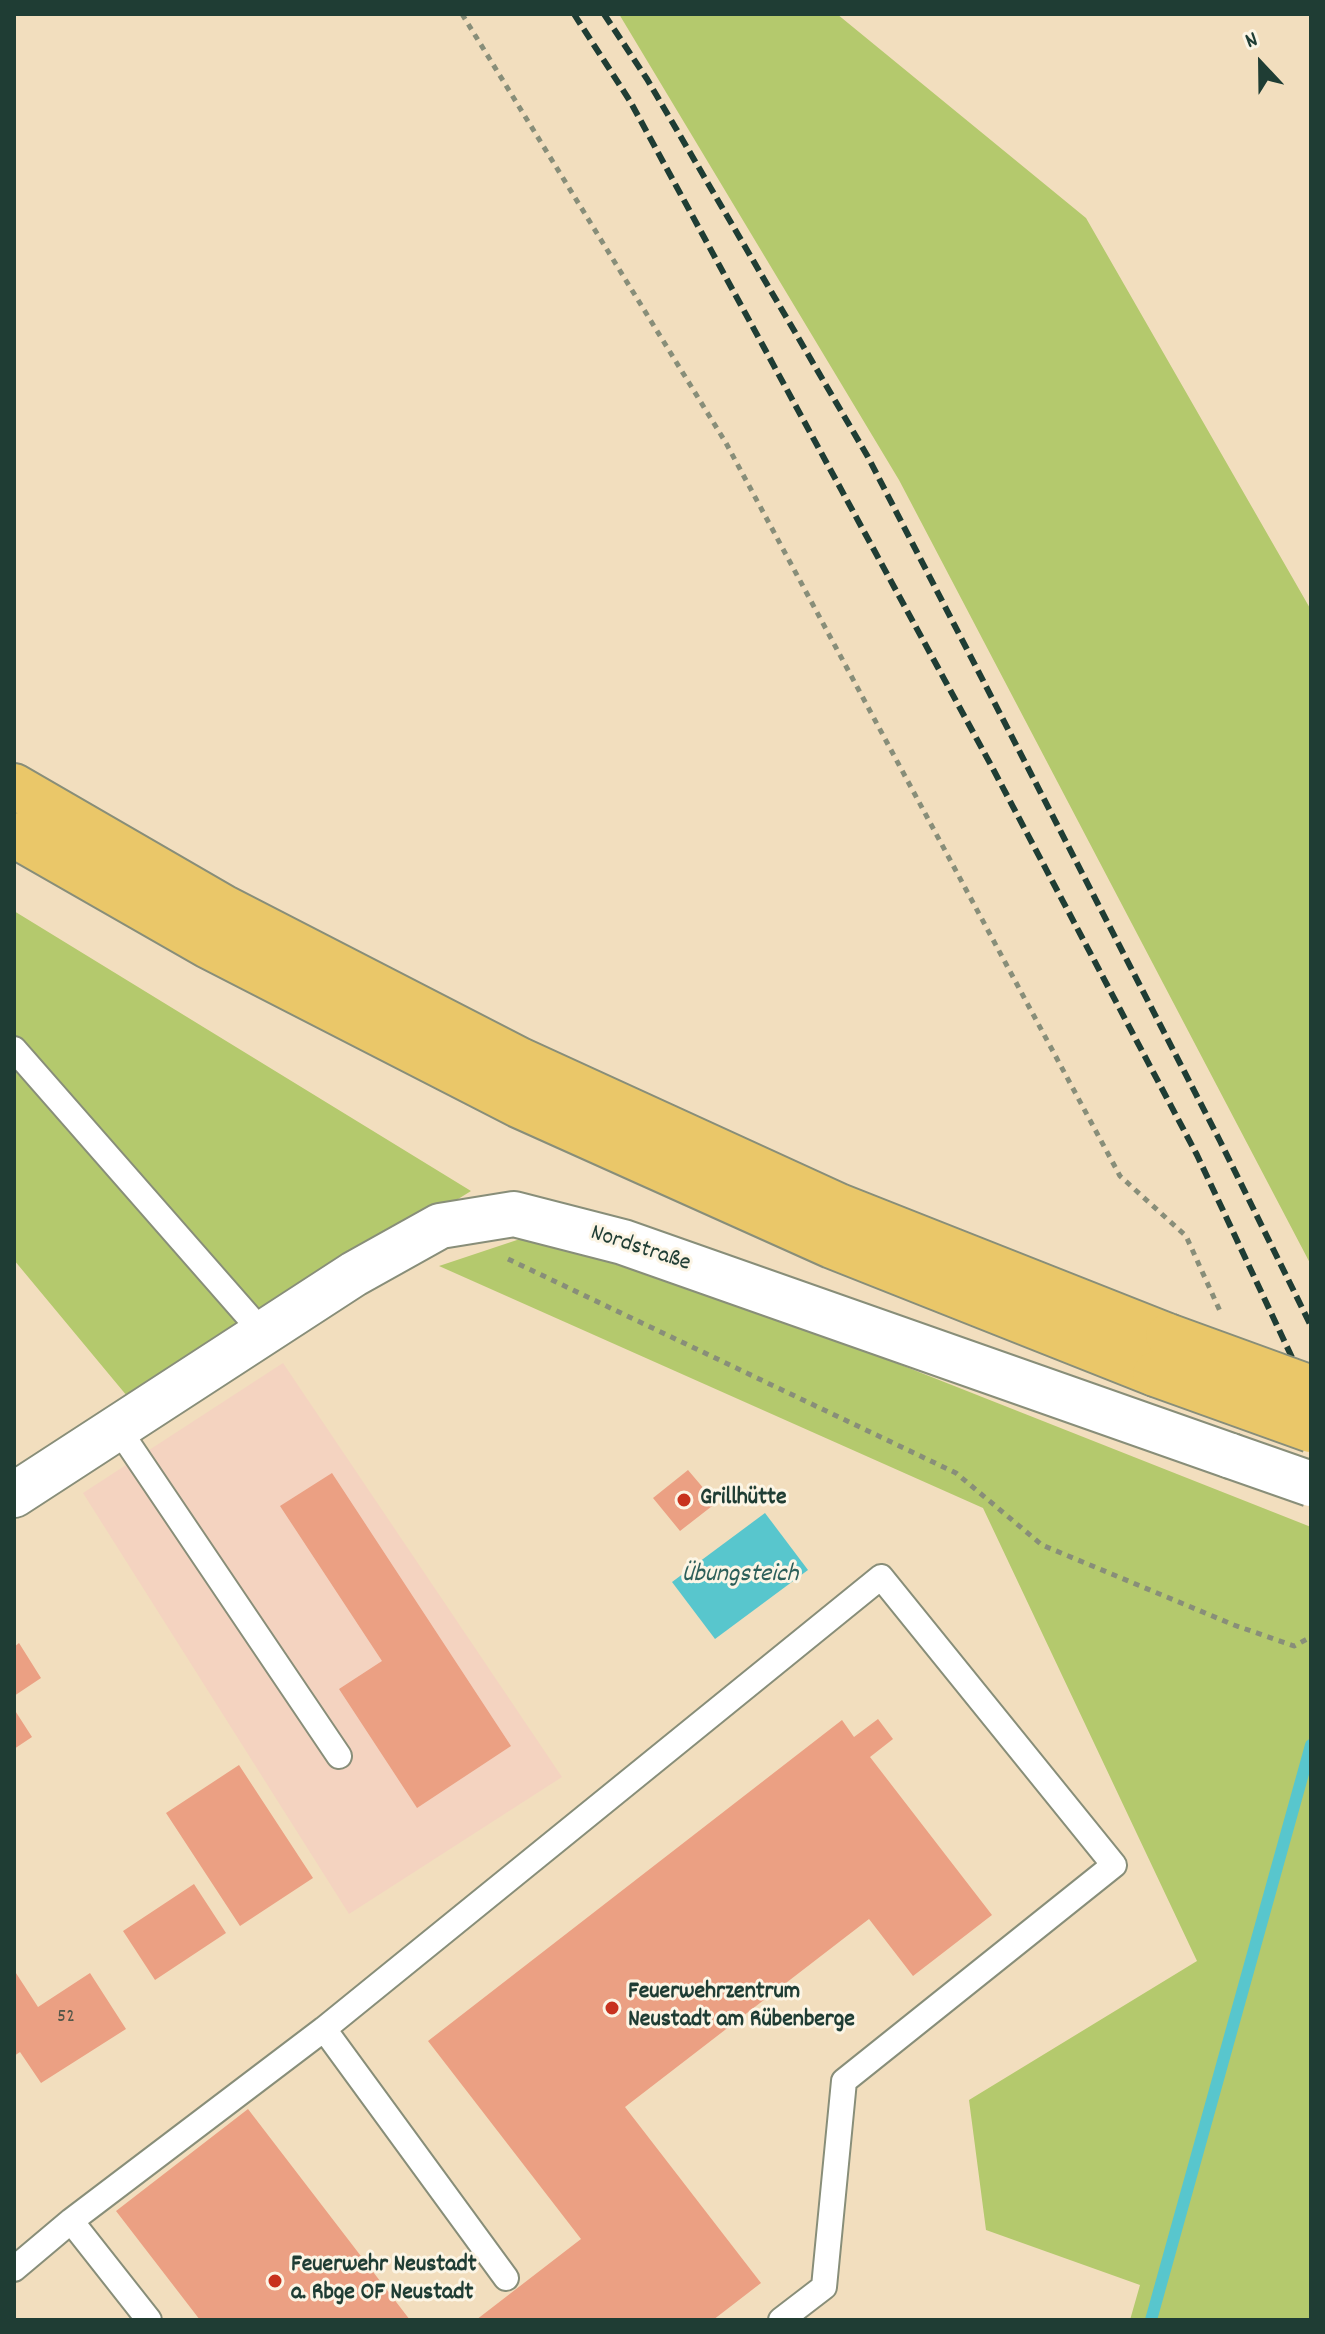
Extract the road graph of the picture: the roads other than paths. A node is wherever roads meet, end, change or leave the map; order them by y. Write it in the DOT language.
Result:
graph roads {
  1 [pos="14,786"];
  2 [pos="14,835"];
  3 [pos="14,1049"];
  4 [pos="263,1333"];
  5 [pos="1162,1355"];
  6 [pos="1311,1388"];
  7 [pos="117,1427"];
  8 [pos="1311,1430"];
  9 [pos="1311,1484"];
  10 [pos="14,1495"];
  11 [pos="339,1756"];
  12 [pos="324,2029"];
  13 [pos="71,2221"];
  14 [pos="14,2269"];
  15 [pos="506,2278"];
  16 [pos="149,2320"];
  17 [pos="781,2320"];
  1 -- 5 [label="highway"];
  2 -- 5 [label="highway"];
  3 -- 4 [label="lane"];
  4 -- 7 [label="street, Nordstraße"];
  4 -- 9 [label="street, Nordstraße, bridge"];
  5 -- 6 [label="highway, bridge"];
  5 -- 8 [label="highway, bridge"];
  7 -- 10 [label="street, Nordstraße"];
  7 -- 11 [label="lane"];
  12 -- 13 [label="lane"];
  12 -- 15 [label="lane"];
  12 -- 17 [label="lane"];
  13 -- 14 [label="lane"];
  13 -- 16 [label="lane"];
}
